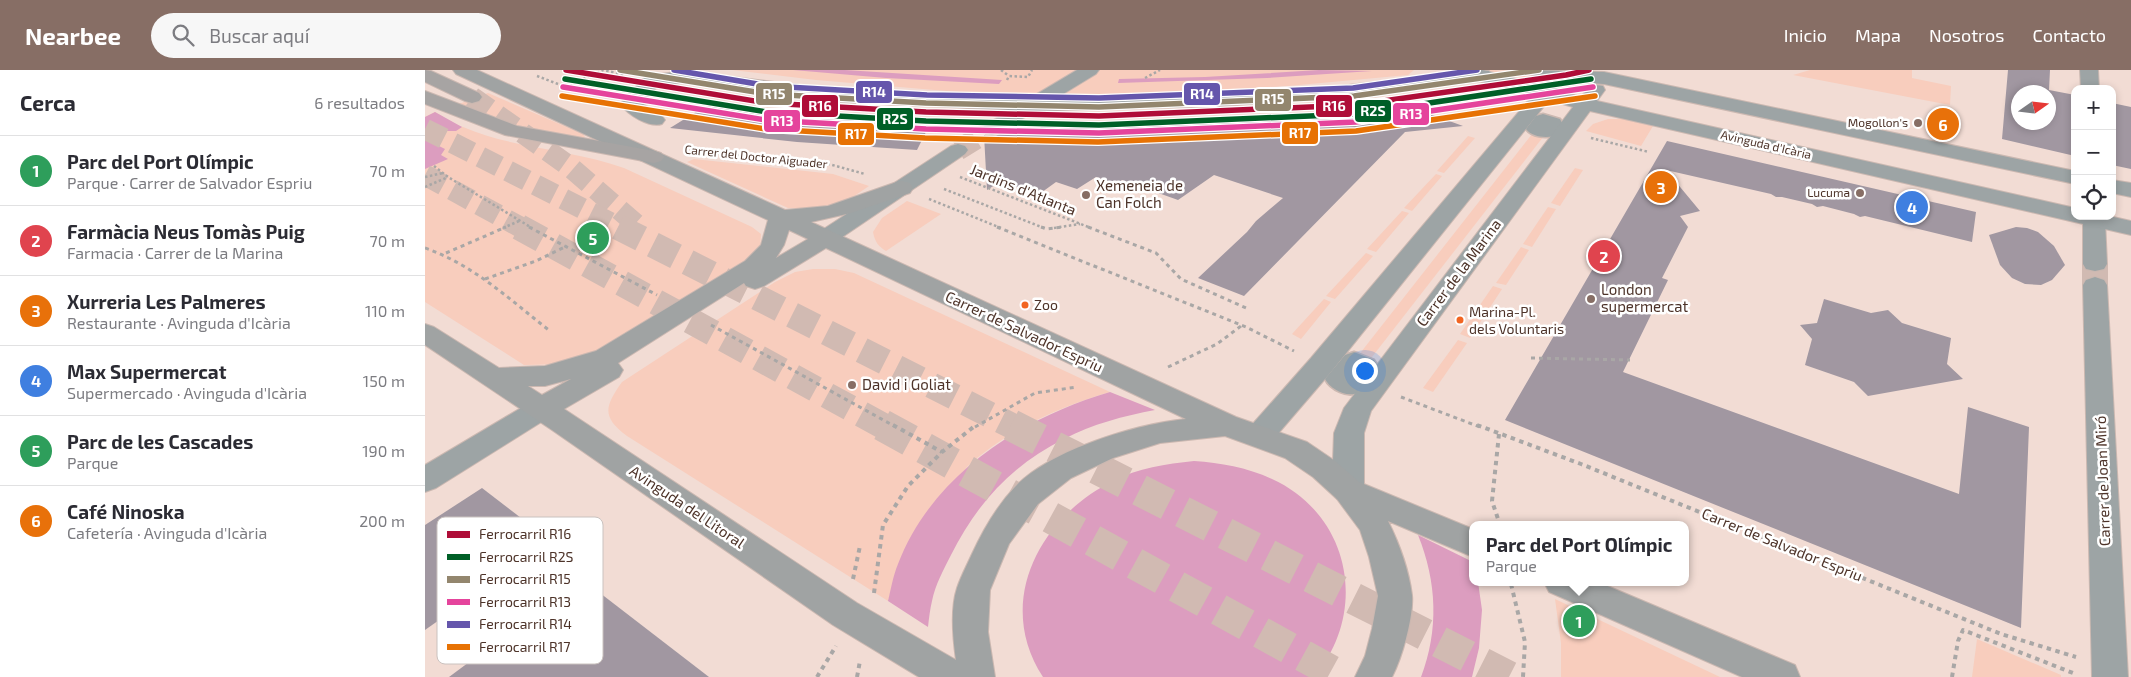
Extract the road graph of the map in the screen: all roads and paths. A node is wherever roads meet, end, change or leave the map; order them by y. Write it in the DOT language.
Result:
graph roads {
  1 [pos="462,70"];
  2 [pos="1001,70"];
  3 [pos="1032,70"];
  4 [pos="1091,70"];
  5 [pos="1159,70"];
  6 [pos="1458,70"];
  7 [pos="2089,70"];
  8 [pos="1149,74"];
  9 [pos="1607,74"];
  10 [pos="425,75"];
  11 [pos="1483,75"];
  12 [pos="536,76"];
  13 [pos="1009,76"];
  14 [pos="1028,77"];
  15 [pos="1550,77"];
  16 [pos="653,80"];
  17 [pos="2090,85"];
  18 [pos="425,97"];
  19 [pos="472,97"];
  20 [pos="1033,105"];
  21 [pos="1587,105"];
  22 [pos="655,120"];
  23 [pos="992,129"];
  24 [pos="1589,137"];
  25 [pos="958,150"];
  26 [pos="701,152"];
  27 [pos="1649,152"];
  28 [pos="654,157"];
  29 [pos="434,166"];
  30 [pos="443,173"];
  31 [pos="873,176"];
  32 [pos="959,176"];
  33 [pos="425,177"];
  34 [pos="448,177"];
  35 [pos="2071,177"];
  36 [pos="425,187"];
  37 [pos="2116,187"];
  38 [pos="902,188"];
  39 [pos="941,188"];
  40 [pos="2131,190"];
  41 [pos="927,198"];
  42 [pos="2071,214"];
  43 [pos="780,218"];
  44 [pos="2086,220"];
  45 [pos="2098,220"];
  46 [pos="519,221"];
  47 [pos="1080,224"];
  48 [pos="2131,228"];
  49 [pos="823,238"];
  50 [pos="567,246"];
  51 [pos="425,248"];
  52 [pos="445,254"];
  53 [pos="485,279"];
  54 [pos="634,283"];
  55 [pos="1246,308"];
  56 [pos="711,324"];
  57 [pos="1241,326"];
  58 [pos="551,331"];
  59 [pos="425,333"];
  60 [pos="1298,353"];
  61 [pos="1531,358"];
  62 [pos="1630,360"];
  63 [pos="1166,368"];
  64 [pos="495,378"];
  65 [pos="1082,386"];
  66 [pos="1397,396"];
  67 [pos="541,408"];
  68 [pos="1225,424"];
  69 [pos="1499,434"];
  70 [pos="1260,436"];
  71 [pos="942,452"];
  72 [pos="425,480"];
  73 [pos="1349,490"];
  74 [pos="1499,521"];
  75 [pos="1469,542"];
  76 [pos="861,546"];
  77 [pos="853,579"];
  78 [pos="1511,586"];
  79 [pos="1570,586"];
  80 [pos="875,593"];
  81 [pos="839,642"];
  82 [pos="2065,654"];
  83 [pos="861,657"];
  84 [pos="2073,673"];
  85 [pos="817,677"];
  86 [pos="857,677"];
  87 [pos="952,677"];
  88 [pos="977,677"];
  89 [pos="1373,677"];
  90 [pos="1523,677"];
  91 [pos="1782,677"];
  92 [pos="1952,677"];
  93 [pos="2110,677"];
  1 -- 28 [label="main road, Carrer del Doctor Aiguader"];
  2 -- 13 [label="path"];
  3 -- 14 [label="path"];
  4 -- 20 [label="street"];
  5 -- 8 [label="path"];
  6 -- 11 [label="street, Avinguda d'Icària"];
  7 -- 17 [label="street"];
  9 -- 15 [label="street, Avinguda d'Icària"];
  9 -- 21 [label="street, Carrer de la Marina"];
  9 -- 35 [label="street, Avinguda d'Icària"];
  10 -- 19 [label="highway"];
  11 -- 15 [label="street, Avinguda d'Icària"];
  11 -- 20 [label="street"];
  12 -- 16 [label="path"];
  15 -- 21 [label="street, Avinguda d'Icària"];
  15 -- 70 [label="street"];
  16 -- 20 [label="street"];
  16 -- 22 [label="street"];
  18 -- 28 [label="highway"];
  20 -- 23 [label="street"];
  21 -- 42 [label="street, Avinguda d'Icària"];
  21 -- 73 [label="street, Carrer de la Marina"];
  24 -- 27 [label="path"];
  25 -- 38 [label="street"];
  26 -- 31 [label="path, Carrer del Doctor Aiguader"];
  28 -- 43 [label="main road, Carrer del Doctor Aiguader"];
  29 -- 30 [label="path"];
  30 -- 33 [label="path"];
  30 -- 34 [label="path"];
  32 -- 47 [label="path, Jardins d'Atlanta"];
  34 -- 36 [label="path"];
  34 -- 46 [label="path"];
  37 -- 40 [label="street"];
  38 -- 43 [label="main road"];
  38 -- 49 [label="street"];
  39 -- 47 [label="path, Jardins d'Atlanta"];
  41 -- 57 [label="path"];
  43 -- 49 [label="main road, Carrer del Doctor Aiguader"];
  43 -- 64 [label="main road"];
  44 -- 93 [label="street, Carrer de Joan Miró"];
  45 -- 48 [label="street, Avinguda d'Icària"];
  46 -- 50 [label="path"];
  46 -- 52 [label="path"];
  47 -- 55 [label="path, Jardins d'Atlanta"];
  49 -- 67 [label="main road"];
  49 -- 68 [label="main road, Carrer de Salvador Espriu"];
  50 -- 53 [label="path"];
  50 -- 54 [label="path"];
  51 -- 52 [label="path"];
  52 -- 53 [label="path"];
  53 -- 58 [label="path"];
  56 -- 71 [label="path"];
  57 -- 60 [label="path"];
  57 -- 63 [label="path"];
  59 -- 64 [label="main road, Avinguda del Litoral"];
  61 -- 62 [label="path"];
  64 -- 67 [label="main road, Avinguda del Litoral"];
  65 -- 71 [label="path"];
  66 -- 69 [label="path, Carrer de Salvador Espriu"];
  67 -- 72 [label="street"];
  67 -- 87 [label="main road, Avinguda del Litoral"];
  68 -- 70 [label="main road, Carrer de Salvador Espriu"];
  68 -- 88 [label="main road"];
  69 -- 74 [label="path"];
  69 -- 82 [label="path, Carrer de Salvador Espriu"];
  70 -- 73 [label="main road, Carrer de Salvador Espriu"];
  71 -- 80 [label="path"];
  73 -- 75 [label="main road"];
  73 -- 89 [label="main road"];
  76 -- 77 [label="path"];
  78 -- 90 [label="path"];
  79 -- 91 [label="main road"];
  81 -- 85 [label="path"];
  83 -- 86 [label="path"];
  84 -- 92 [label="path"];
}
